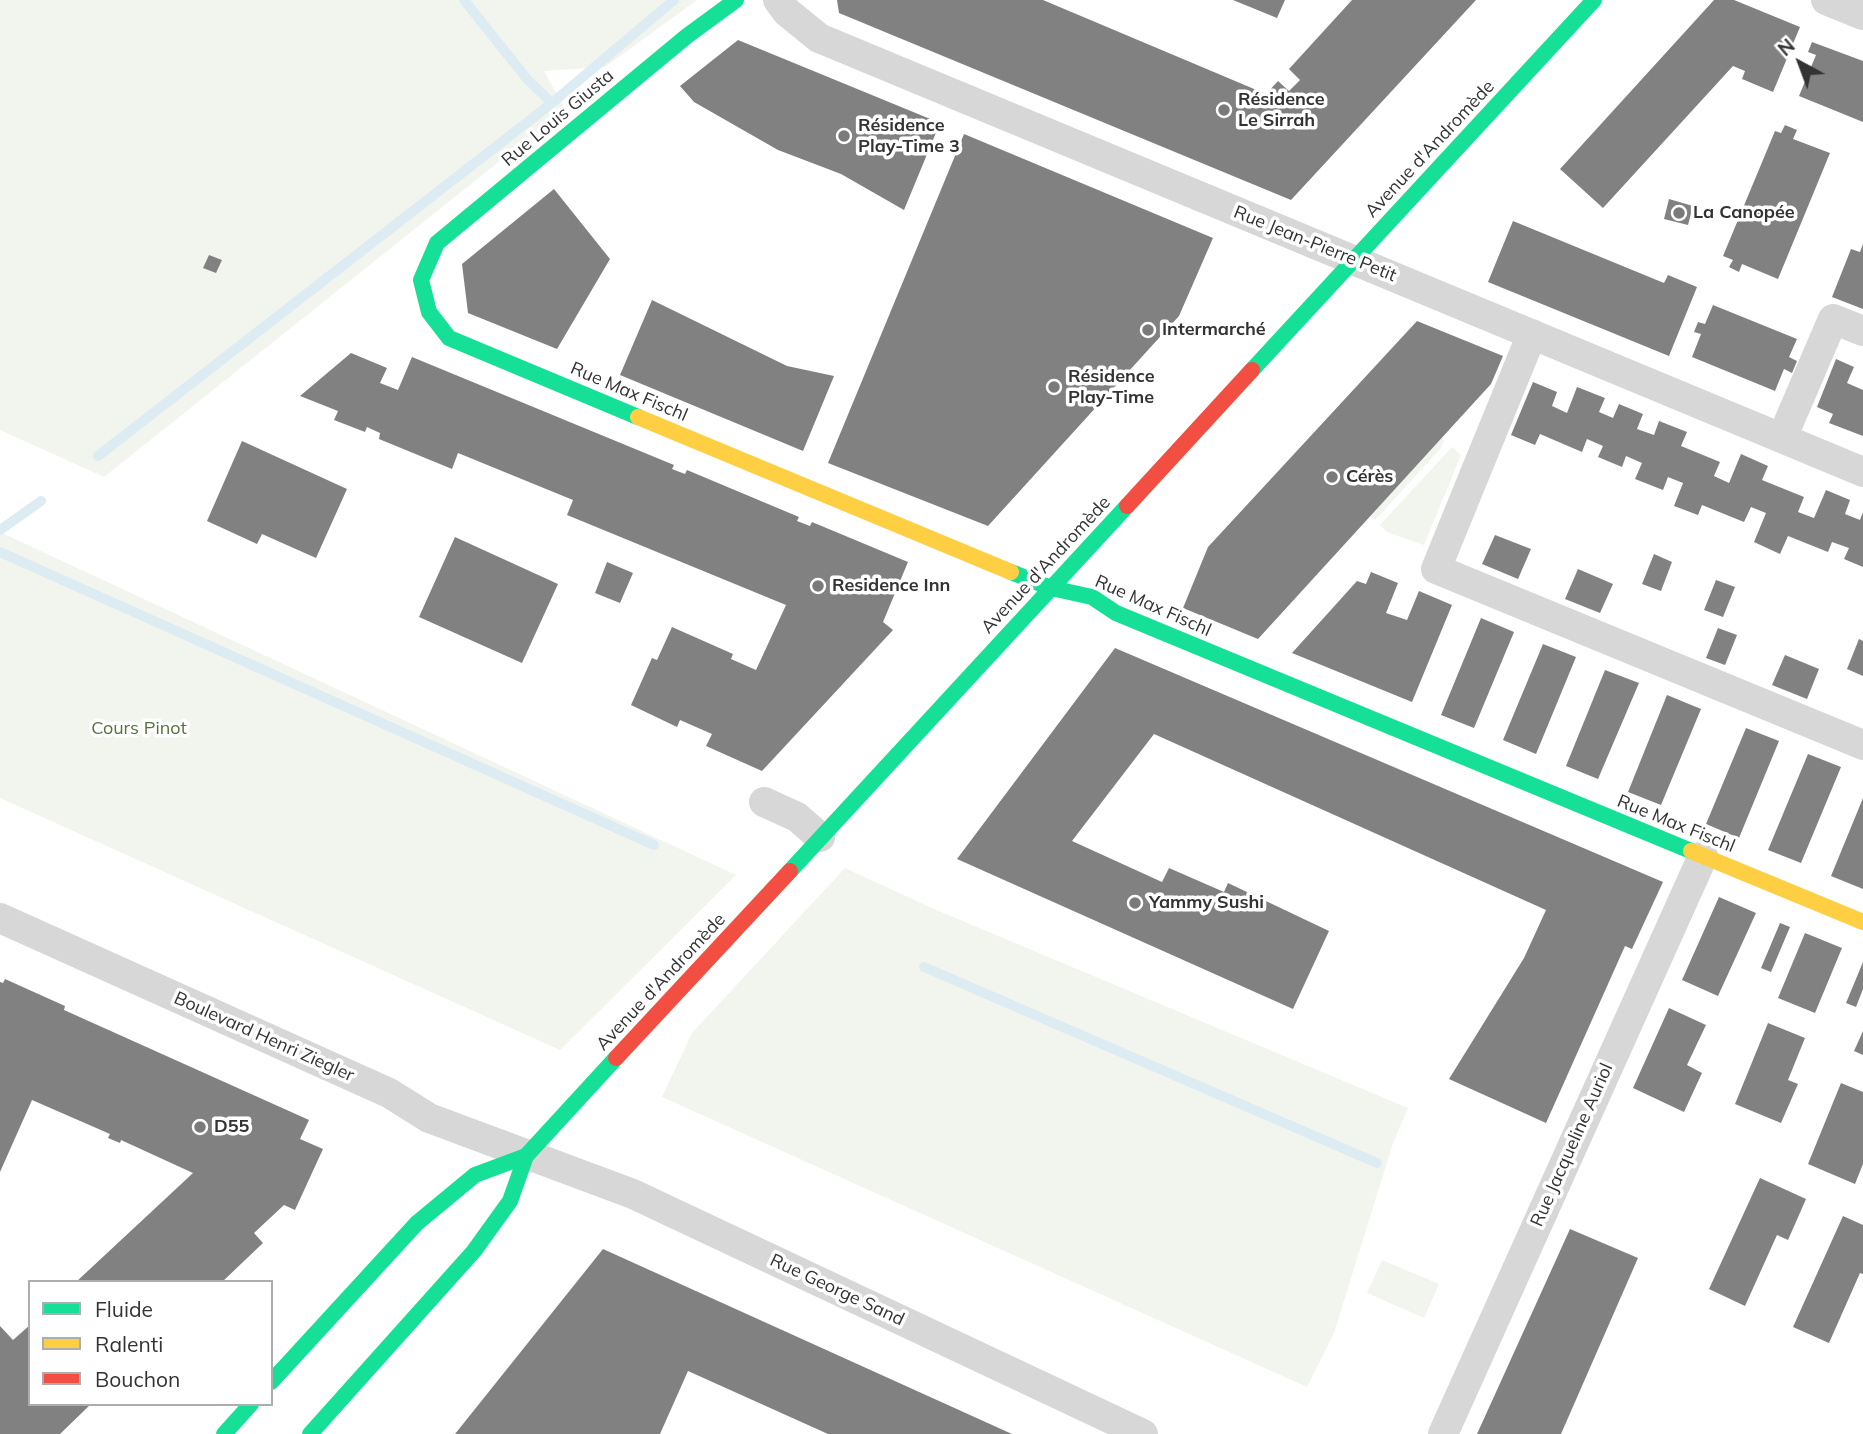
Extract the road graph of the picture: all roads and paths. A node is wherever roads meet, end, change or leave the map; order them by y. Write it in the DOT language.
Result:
graph roads {
  1 [pos="736,0"];
  2 [pos="778,0"];
  3 [pos="1594,0"];
  4 [pos="1826,0"];
  5 [pos="1863,15"];
  6 [pos="1354,259"];
  7 [pos="421,280"];
  8 [pos="1863,331"];
  9 [pos="1532,334"];
  10 [pos="1782,439"];
  11 [pos="1863,472"];
  12 [pos="1051,588"];
  13 [pos="1863,745"];
  14 [pos="764,802"];
  15 [pos="820,837"];
  16 [pos="1703,856"];
  17 [pos="0,918"];
  18 [pos="1863,922"];
  19 [pos="526,1156"];
  20 [pos="273,1380"];
  21 [pos="249,1406"];
  22 [pos="224,1434"];
  23 [pos="310,1434"];
  24 [pos="1143,1434"];
  25 [pos="1443,1434"];
  1 -- 7 [label="street, Rue Louis Giusta"];
  2 -- 6 [label="street, Rue Jean-Pierre Petit"];
  3 -- 6 [label="street, Avenue d'Andromède"];
  4 -- 5 [label="street"];
  6 -- 9 [label="street, Rue Jean-Pierre Petit"];
  6 -- 12 [label="street, Avenue d'Andromède"];
  7 -- 12 [label="street, Rue Max Fischl"];
  8 -- 10 [label="street"];
  9 -- 10 [label="street, Rue Jean-Pierre Petit"];
  9 -- 13 [label="street"];
  10 -- 11 [label="street, Rue Jean-Pierre Petit"];
  12 -- 15 [label="street, Avenue d'Andromède"];
  12 -- 16 [label="street, Rue Max Fischl"];
  14 -- 15 [label="street"];
  15 -- 19 [label="street, Avenue d'Andromède"];
  16 -- 18 [label="street, Rue Max Fischl"];
  16 -- 25 [label="street, Rue Jacqueline Auriol"];
  17 -- 19 [label="street, Boulevard Henri Ziegler"];
  19 -- 20 [label="street, Avenue d'Andromède"];
  19 -- 23 [label="street, Avenue d'Andromède"];
  19 -- 24 [label="street, Rue George Sand"];
  21 -- 22 [label="street"];
}
